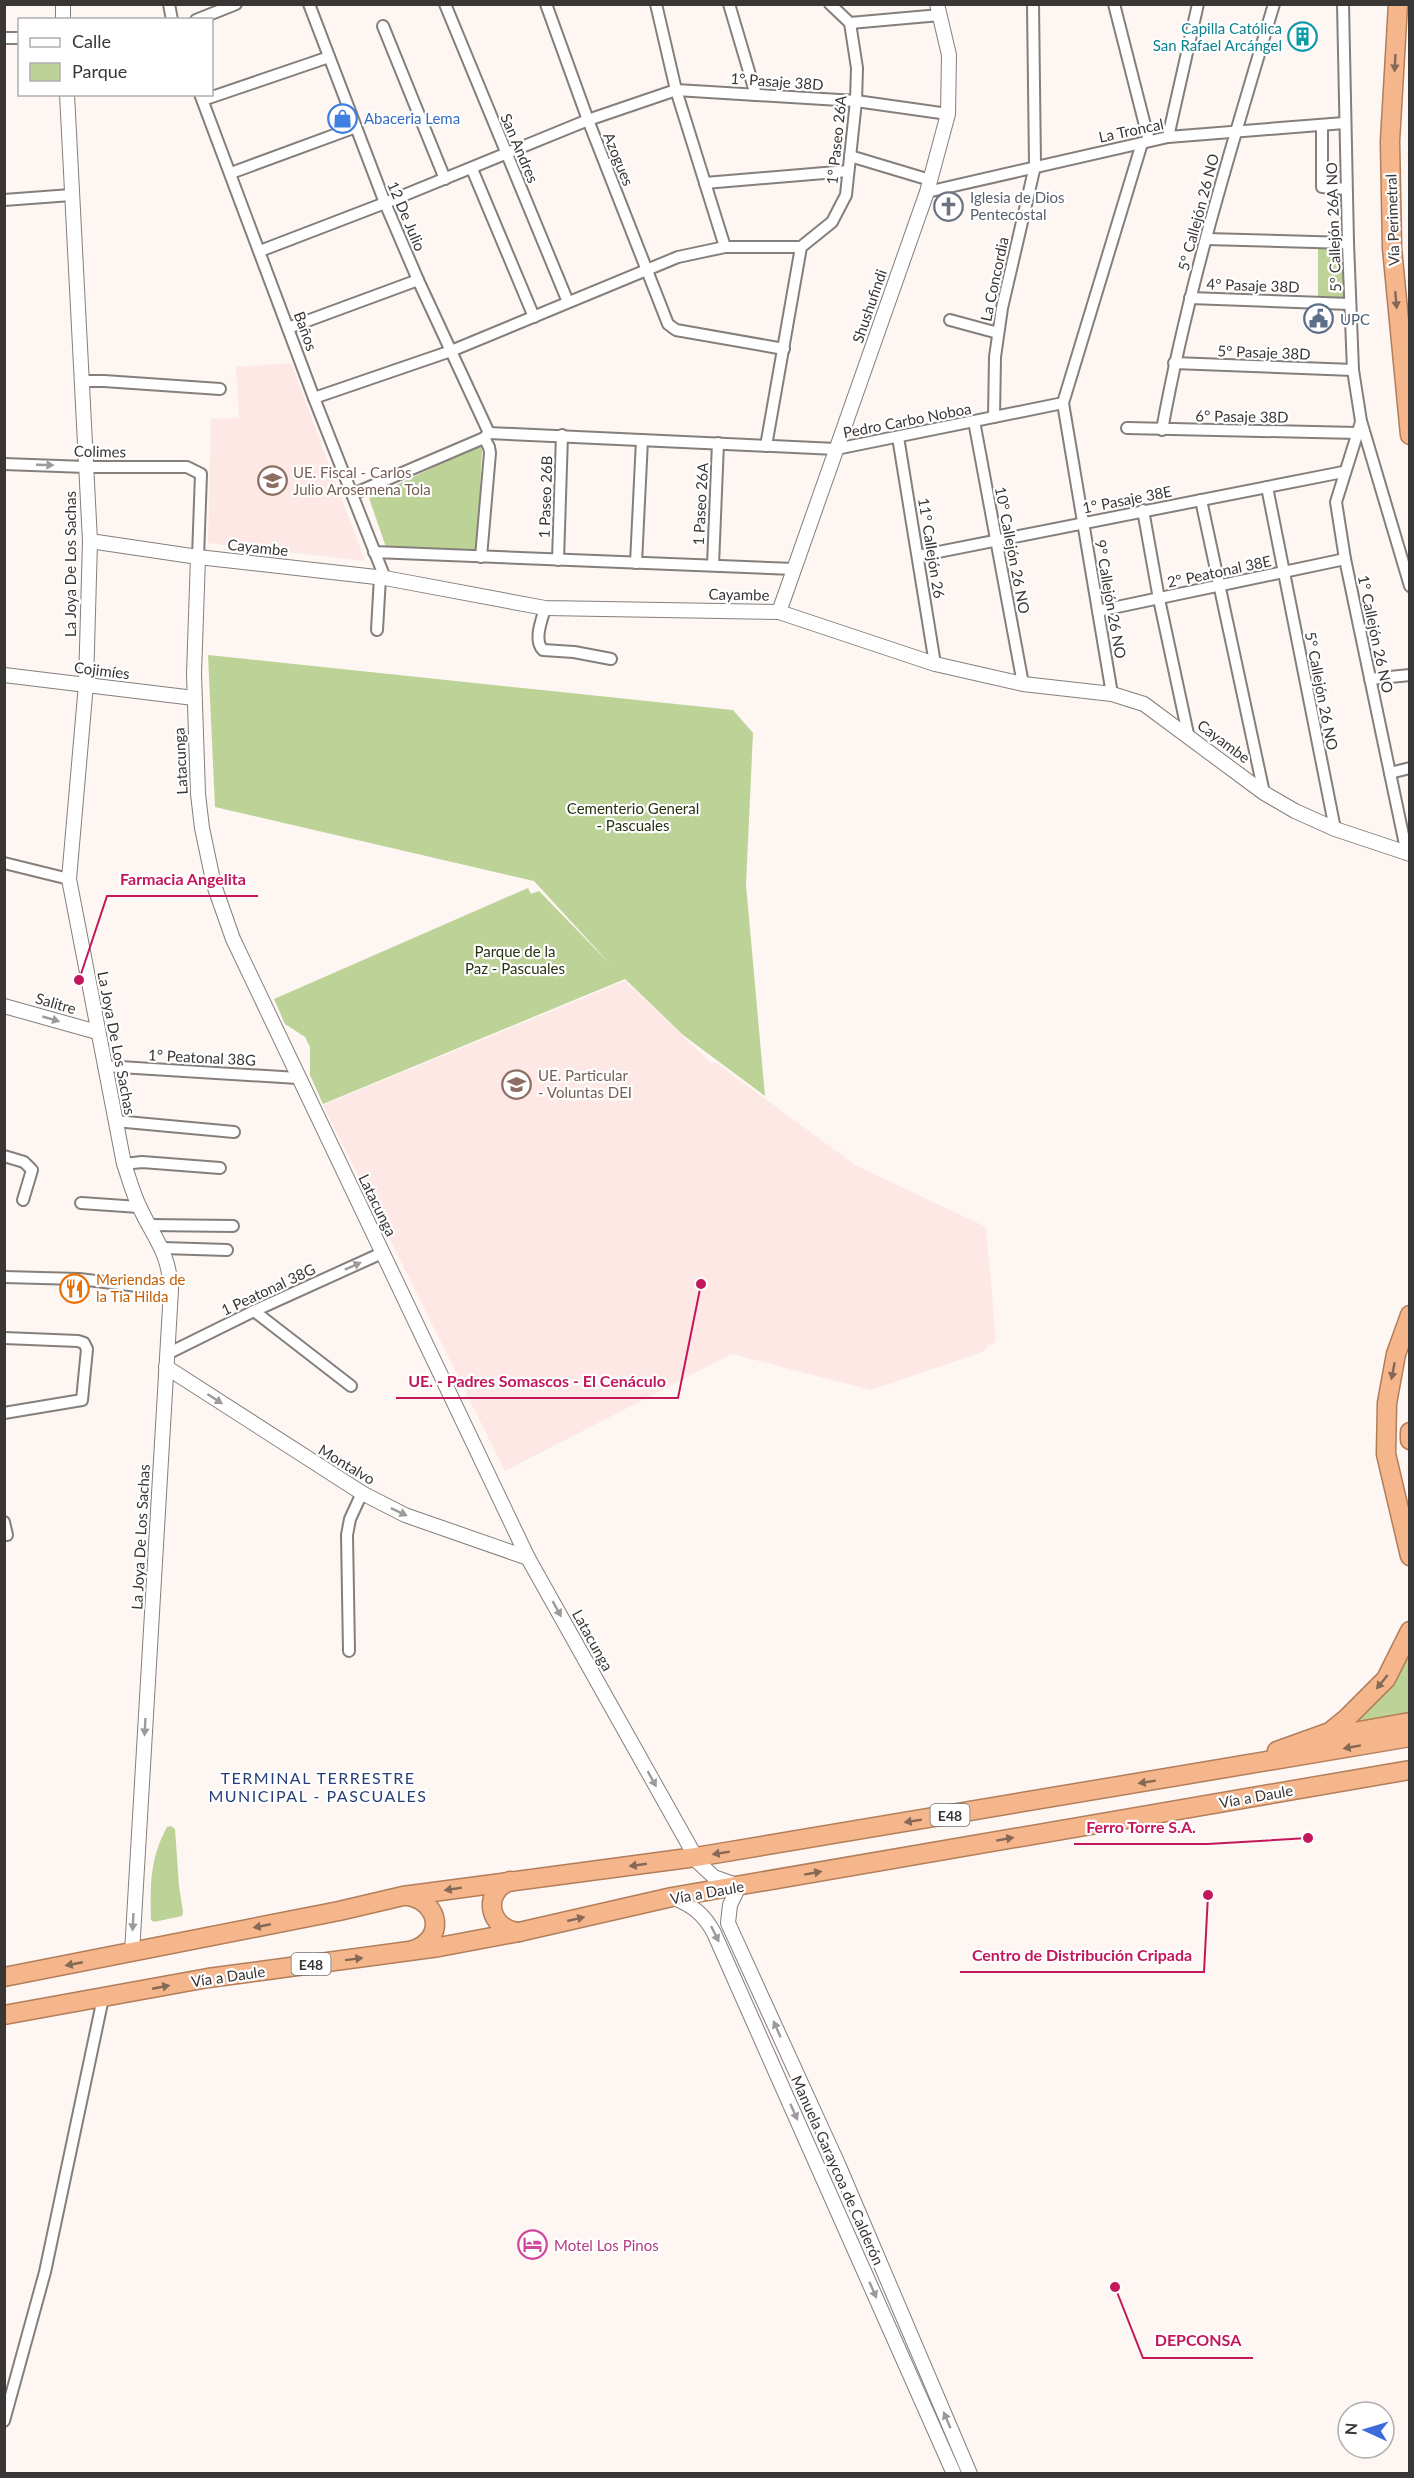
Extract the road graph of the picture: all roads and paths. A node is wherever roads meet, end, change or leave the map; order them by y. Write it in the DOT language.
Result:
graph roads {
  1 [pos="236,4"];
  2 [pos="309,4"];
  3 [pos="445,4"];
  4 [pos="546,4"];
  5 [pos="656,4"];
  6 [pos="729,4"];
  7 [pos="831,4"];
  8 [pos="1033,4"];
  9 [pos="1114,4"];
  10 [pos="1198,4"];
  11 [pos="1274,4"];
  12 [pos="1343,4"];
  13 [pos="1398,4"];
  14 [pos="939,10"];
  15 [pos="201,18"];
  16 [pos="850,23"];
  17 [pos="383,26"];
  18 [pos="329,57"];
  19 [pos="676,90"];
  20 [pos="213,93"];
  21 [pos="756,95"];
  22 [pos="67,96"];
  23 [pos="201,97"];
  24 [pos="856,101"];
  25 [pos="948,114"];
  26 [pos="588,120"];
  27 [pos="1344,123"];
  28 [pos="1322,125"];
  29 [pos="356,127"];
  30 [pos="1236,131"];
  31 [pos="1168,137"];
  32 [pos="1146,142"];
  33 [pos="506,154"];
  34 [pos="850,156"];
  35 [pos="1035,166"];
  36 [pos="472,169"];
  37 [pos="848,171"];
  38 [pos="231,172"];
  39 [pos="445,179"];
  40 [pos="705,183"];
  41 [pos="929,186"];
  42 [pos="1346,189"];
  43 [pos="71,195"];
  44 [pos="4,200"];
  45 [pos="385,203"];
  46 [pos="1206,239"];
  47 [pos="1348,243"];
  48 [pos="725,247"];
  49 [pos="801,248"];
  50 [pos="260,251"];
  51 [pos="647,270"];
  52 [pos="418,280"];
  53 [pos="1190,298"];
  54 [pos="568,302"];
  55 [pos="1350,304"];
  56 [pos="534,317"];
  57 [pos="950,320"];
  58 [pos="288,328"];
  59 [pos="998,333"];
  60 [pos="784,349"];
  61 [pos="451,351"];
  62 [pos="1174,363"];
  63 [pos="1353,370"];
  64 [pos="81,381"];
  65 [pos="220,389"];
  66 [pos="314,398"];
  67 [pos="1063,403"];
  68 [pos="994,417"];
  69 [pos="1361,421"];
  70 [pos="974,422"];
  71 [pos="1127,428"];
  72 [pos="1162,430"];
  73 [pos="1357,433"];
  74 [pos="487,435"];
  75 [pos="562,435"];
  76 [pos="1410,435"];
  77 [pos="898,437"];
  78 [pos="642,440"];
  79 [pos="718,443"];
  80 [pos="766,446"];
  81 [pos="836,449"];
  82 [pos="4,464"];
  83 [pos="86,467"];
  84 [pos="194,469"];
  85 [pos="1343,472"];
  86 [pos="1267,487"];
  87 [pos="353,494"];
  88 [pos="1201,500"];
  89 [pos="1143,510"];
  90 [pos="1083,524"];
  91 [pos="90,541"];
  92 [pos="996,541"];
  93 [pos="374,552"];
  94 [pos="918,556"];
  95 [pos="198,557"];
  96 [pos="481,557"];
  97 [pos="1345,559"];
  98 [pos="558,560"];
  99 [pos="636,562"];
  100 [pos="712,566"];
  101 [pos="794,568"];
  102 [pos="1284,572"];
  103 [pos="383,578"];
  104 [pos="1220,586"];
  105 [pos="1410,586"];
  106 [pos="1159,598"];
  107 [pos="545,608"];
  108 [pos="1098,611"];
  109 [pos="779,612"];
  110 [pos="376,630"];
  111 [pos="612,659"];
  112 [pos="935,664"];
  113 [pos="4,675"];
  114 [pos="1410,675"];
  115 [pos="1370,679"];
  116 [pos="86,684"];
  117 [pos="1023,684"];
  118 [pos="1112,694"];
  119 [pos="195,698"];
  120 [pos="1188,734"];
  121 [pos="1410,768"];
  122 [pos="1390,773"];
  123 [pos="1264,793"];
  124 [pos="1335,830"];
  125 [pos="1408,854"];
  126 [pos="4,863"];
  127 [pos="69,879"];
  128 [pos="4,1006"];
  129 [pos="98,1032"];
  130 [pos="104,1066"];
  131 [pos="298,1078"];
  132 [pos="115,1121"];
  133 [pos="234,1132"];
  134 [pos="4,1156"];
  135 [pos="124,1164"];
  136 [pos="220,1168"];
  137 [pos="23,1200"];
  138 [pos="81,1203"];
  139 [pos="139,1207"];
  140 [pos="149,1225"];
  141 [pos="233,1226"];
  142 [pos="163,1248"];
  143 [pos="227,1250"];
  144 [pos="382,1253"];
  145 [pos="4,1277"];
  146 [pos="171,1290"];
  147 [pos="254,1311"];
  148 [pos="1410,1315"];
  149 [pos="4,1338"];
  150 [pos="166,1360"];
  151 [pos="351,1386"];
  152 [pos="4,1413"];
  153 [pos="1410,1432"];
  154 [pos="1410,1440"];
  155 [pos="362,1493"];
  156 [pos="4,1522"];
  157 [pos="7,1535"];
  158 [pos="1410,1556"];
  159 [pos="528,1558"];
  160 [pos="1410,1631"];
  161 [pos="349,1651"];
  162 [pos="1410,1722"];
  163 [pos="1410,1737"];
  164 [pos="1309,1741"];
  165 [pos="1410,1770"];
  166 [pos="1205,1773"];
  167 [pos="1410,1779"];
  168 [pos="1351,1780"];
  169 [pos="696,1857"];
  170 [pos="511,1880"];
  171 [pos="739,1887"];
  172 [pos="404,1896"];
  173 [pos="672,1897"];
  174 [pos="519,1932"];
  175 [pos="405,1952"];
  176 [pos="132,1953"];
  177 [pos="4,1977"];
  178 [pos="103,1998"];
  179 [pos="4,2015"];
  180 [pos="838,2164"];
  181 [pos="820,2171"];
  182 [pos="4,2421"];
  183 [pos="954,2474"];
  184 [pos="970,2474"];
  1 -- 15 [label="street"];
  2 -- 18 [label="street, 12 De Julio"];
  3 -- 33 [label="street, San Andres"];
  4 -- 26 [label="street, Azogues"];
  5 -- 19 [label="street"];
  6 -- 21 [label="street"];
  7 -- 16 [label="street"];
  8 -- 35 [label="street, La Concordia"];
  9 -- 32 [label="street"];
  10 -- 31 [label="street"];
  11 -- 30 [label="street, 5° Callejón 26 NO"];
  12 -- 27 [label="street, 5° Callejón 26A NO"];
  13 -- 76 [label="highway, Vía Perimetral, one-way"];
  14 -- 16 [label="street"];
  14 -- 25 [label="street, Shushufindi"];
  16 -- 24 [label="street, 1° Paseo 26A"];
  17 -- 39 [label="street"];
  18 -- 20 [label="street"];
  18 -- 29 [label="street, 12 De Julio"];
  19 -- 21 [label="street, 1° Pasaje 38D"];
  19 -- 26 [label="street"];
  19 -- 40 [label="street"];
  21 -- 24 [label="street, 1° Pasaje 38D"];
  22 -- 43 [label="street, La Joya De Los Sachas"];
  23 -- 38 [label="street, Baños"];
  24 -- 25 [label="street, 1° Pasaje 38D"];
  24 -- 34 [label="street, 1° Paseo 26A"];
  25 -- 41 [label="street, Shushufindi"];
  26 -- 33 [label="street"];
  26 -- 51 [label="street, Azogues"];
  27 -- 28 [label="street, La Troncal"];
  27 -- 42 [label="street, 5° Callejón 26A NO"];
  28 -- 30 [label="street, La Troncal"];
  28 -- 42 [label="street"];
  29 -- 38 [label="street"];
  29 -- 45 [label="street, 12 De Julio"];
  30 -- 31 [label="street, La Troncal"];
  30 -- 46 [label="street, 5° Callejón 26 NO"];
  31 -- 32 [label="street, La Troncal"];
  32 -- 35 [label="street, La Troncal"];
  32 -- 67 [label="street"];
  33 -- 36 [label="street"];
  33 -- 54 [label="street, San Andres"];
  34 -- 37 [label="street, 1° Paseo 26A"];
  34 -- 41 [label="street"];
  35 -- 41 [label="street, La Troncal"];
  35 -- 59 [label="street, La Concordia"];
  36 -- 39 [label="street"];
  36 -- 56 [label="street"];
  37 -- 40 [label="street"];
  37 -- 49 [label="street, 1° Paseo 26A"];
  38 -- 50 [label="street, Baños"];
  39 -- 45 [label="street"];
  40 -- 48 [label="street"];
  41 -- 81 [label="street, Shushufindi"];
  42 -- 47 [label="street, 5° Callejón 26A NO"];
  43 -- 44 [label="street"];
  43 -- 64 [label="street, La Joya De Los Sachas"];
  45 -- 50 [label="street"];
  45 -- 52 [label="street, 12 De Julio"];
  46 -- 47 [label="street"];
  46 -- 53 [label="street, 5° Callejón 26 NO"];
  47 -- 55 [label="street, 5° Callejón 26A NO"];
  48 -- 49 [label="street"];
  48 -- 51 [label="street"];
  49 -- 60 [label="street"];
  50 -- 58 [label="street, Baños"];
  51 -- 54 [label="street"];
  51 -- 60 [label="street, Azogues"];
  52 -- 58 [label="street"];
  52 -- 61 [label="street, 12 De Julio"];
  53 -- 55 [label="street, 4° Pasaje 38D"];
  53 -- 62 [label="street, 5° Callejón 26 NO"];
  54 -- 56 [label="street"];
  55 -- 63 [label="street, 5° Callejón 26A NO"];
  56 -- 61 [label="street"];
  57 -- 59 [label="street"];
  58 -- 66 [label="street, Baños"];
  59 -- 68 [label="street, La Concordia"];
  60 -- 80 [label="street"];
  61 -- 66 [label="street"];
  61 -- 74 [label="street, 12 De Julio"];
  62 -- 63 [label="street, 5° Pasaje 38D"];
  62 -- 72 [label="street, 5° Callejón 26 NO"];
  63 -- 69 [label="street, 5° Callejón 26A NO"];
  64 -- 65 [label="street"];
  64 -- 83 [label="street, La Joya De Los Sachas"];
  66 -- 87 [label="street, Baños"];
  67 -- 68 [label="street, Pedro Carbo Noboa"];
  67 -- 90 [label="street, 9° Callejón 26 NO"];
  68 -- 70 [label="street, Pedro Carbo Noboa"];
  69 -- 73 [label="street, 1° Callejón 26 NO"];
  69 -- 105 [label="street, 5° Callejón 26A NO"];
  70 -- 77 [label="street, Pedro Carbo Noboa"];
  70 -- 92 [label="street, 10° Callejón 26 NO"];
  71 -- 72 [label="street, 6° Pasaje 38D"];
  72 -- 73 [label="street, 6° Pasaje 38D"];
  73 -- 85 [label="street, 1° Callejón 26 NO"];
  74 -- 75 [label="street, Pedro Carbo Noboa"];
  74 -- 87 [label="street, Pedro Carbo Noboa"];
  74 -- 96 [label="street, 12 De Julio"];
  75 -- 78 [label="street, Pedro Carbo Noboa"];
  75 -- 98 [label="street, 1 Paseo 26B"];
  77 -- 81 [label="street, Pedro Carbo Noboa"];
  77 -- 94 [label="street, 11° Callejón 26"];
  78 -- 79 [label="street, Pedro Carbo Noboa"];
  78 -- 99 [label="street"];
  79 -- 80 [label="street, Pedro Carbo Noboa"];
  79 -- 100 [label="street, 1 Paseo 26A"];
  80 -- 81 [label="street, Pedro Carbo Noboa"];
  81 -- 101 [label="street, Shushufindi"];
  82 -- 83 [label="street, Colimes, one-way"];
  83 -- 84 [label="street, Colimes"];
  83 -- 91 [label="street, La Joya De Los Sachas"];
  84 -- 95 [label="street, Latacunga"];
  85 -- 86 [label="street, 1° Pasaje 38E"];
  85 -- 97 [label="street, 1° Callejón 26 NO"];
  86 -- 88 [label="street, 1° Pasaje 38E"];
  86 -- 102 [label="street, 5° Callejón 26 NO"];
  87 -- 93 [label="street, Baños"];
  88 -- 89 [label="street, 1° Pasaje 38E"];
  88 -- 104 [label="street"];
  89 -- 90 [label="street, 1° Pasaje 38E"];
  89 -- 106 [label="street"];
  90 -- 92 [label="street, 1° Pasaje 38E"];
  90 -- 108 [label="street, 9° Callejón 26 NO"];
  91 -- 95 [label="street, Cayambe"];
  91 -- 116 [label="street, La Joya De Los Sachas"];
  92 -- 94 [label="street, 1° Pasaje 38E"];
  92 -- 117 [label="street, 10° Callejón 26 NO"];
  93 -- 96 [label="street"];
  93 -- 103 [label="street, Baños"];
  94 -- 112 [label="street, 11° Callejón 26"];
  95 -- 103 [label="street, Cayambe"];
  95 -- 119 [label="street, Latacunga"];
  96 -- 98 [label="street"];
  97 -- 102 [label="street, 2° Peatonal 38E"];
  97 -- 115 [label="street, 1° Callejón 26 NO"];
  98 -- 99 [label="street"];
  99 -- 100 [label="street"];
  100 -- 101 [label="street"];
  101 -- 109 [label="street, Shushufindi"];
  102 -- 104 [label="street, 2° Peatonal 38E"];
  102 -- 124 [label="street, 5° Callejón 26 NO"];
  103 -- 107 [label="street, Cayambe"];
  103 -- 110 [label="street"];
  104 -- 106 [label="street, 2° Peatonal 38E"];
  104 -- 123 [label="street"];
  106 -- 108 [label="street, 2° Peatonal 38E"];
  106 -- 120 [label="street"];
  107 -- 109 [label="street, Cayambe"];
  107 -- 111 [label="street"];
  108 -- 118 [label="street, 9° Callejón 26 NO"];
  109 -- 112 [label="street, Cayambe"];
  112 -- 117 [label="street, Cayambe"];
  113 -- 116 [label="street, Cojimíes"];
  114 -- 115 [label="street"];
  115 -- 122 [label="street, 1° Callejón 26 NO"];
  116 -- 119 [label="street, Cojimíes"];
  116 -- 127 [label="street, La Joya De Los Sachas"];
  117 -- 118 [label="street, Cayambe"];
  118 -- 120 [label="street, Cayambe"];
  119 -- 131 [label="street, Latacunga"];
  120 -- 123 [label="street, Cayambe"];
  121 -- 122 [label="street"];
  122 -- 125 [label="street, 1° Callejón 26 NO"];
  123 -- 124 [label="street, Cayambe"];
  124 -- 125 [label="street, Cayambe"];
  126 -- 127 [label="street"];
  127 -- 129 [label="street, La Joya De Los Sachas"];
  128 -- 129 [label="street, Salitre, one-way"];
  129 -- 130 [label="street, La Joya De Los Sachas"];
  130 -- 131 [label="street, 1° Peatonal 38G"];
  130 -- 132 [label="street, La Joya De Los Sachas"];
  131 -- 144 [label="street, Latacunga"];
  132 -- 133 [label="street"];
  132 -- 135 [label="street, La Joya De Los Sachas"];
  134 -- 137 [label="street"];
  135 -- 136 [label="street"];
  135 -- 139 [label="street, La Joya De Los Sachas"];
  138 -- 139 [label="street"];
  139 -- 140 [label="street, La Joya De Los Sachas"];
  140 -- 141 [label="street"];
  140 -- 142 [label="street, La Joya De Los Sachas"];
  142 -- 143 [label="street"];
  142 -- 146 [label="street, La Joya De Los Sachas"];
  147 -- 144 [label="street, 1 Peatonal 38G, one-way"];
  144 -- 159 [label="street, Latacunga"];
  145 -- 146 [label="street"];
  146 -- 150 [label="street, La Joya De Los Sachas"];
  147 -- 150 [label="street, 1 Peatonal 38G"];
  147 -- 151 [label="street"];
  148 -- 158 [label="highway, one-way"];
  149 -- 152 [label="street"];
  150 -- 155 [label="street, Montalvo, one-way"];
  150 -- 176 [label="street, La Joya De Los Sachas, one-way"];
  153 -- 154 [label="highway"];
  155 -- 159 [label="street, Montalvo, one-way"];
  155 -- 161 [label="street"];
  156 -- 157 [label="street"];
  159 -- 169 [label="street, Latacunga, one-way"];
  160 -- 164 [label="highway, one-way"];
  162 -- 164 [label="highway"];
  163 -- 166 [label="highway, E48, one-way"];
  164 -- 166 [label="highway"];
  165 -- 168 [label="highway, Vía a Daule / E48"];
  166 -- 169 [label="highway, E48, one-way"];
  167 -- 168 [label="highway"];
  171 -- 168 [label="highway, Vía a Daule / E48, one-way"];
  169 -- 170 [label="highway, E48, one-way"];
  169 -- 171 [label="street, Latacunga"];
  170 -- 172 [label="highway, E48, one-way"];
  170 -- 174 [label="highway"];
  171 -- 173 [label="highway, Vía a Daule / E48"];
  180 -- 171 [label="street, Manuela Garaycoa de Calderón, one-way"];
  172 -- 175 [label="highway"];
  172 -- 176 [label="highway, E48, one-way"];
  174 -- 173 [label="highway, Vía a Daule / E48, one-way"];
  173 -- 181 [label="street, Manuela Garaycoa de Calderón, one-way"];
  174 -- 175 [label="highway, Vía a Daule / E48"];
  178 -- 175 [label="highway, Vía a Daule / E48, one-way"];
  176 -- 177 [label="highway, E48, one-way"];
  178 -- 179 [label="highway, Vía a Daule / E48"];
  178 -- 182 [label="street"];
  180 -- 181 [label="street"];
  184 -- 180 [label="street, Manuela Garaycoa de Calderón, one-way"];
  181 -- 183 [label="street, Manuela Garaycoa de Calderón, one-way"];
}
